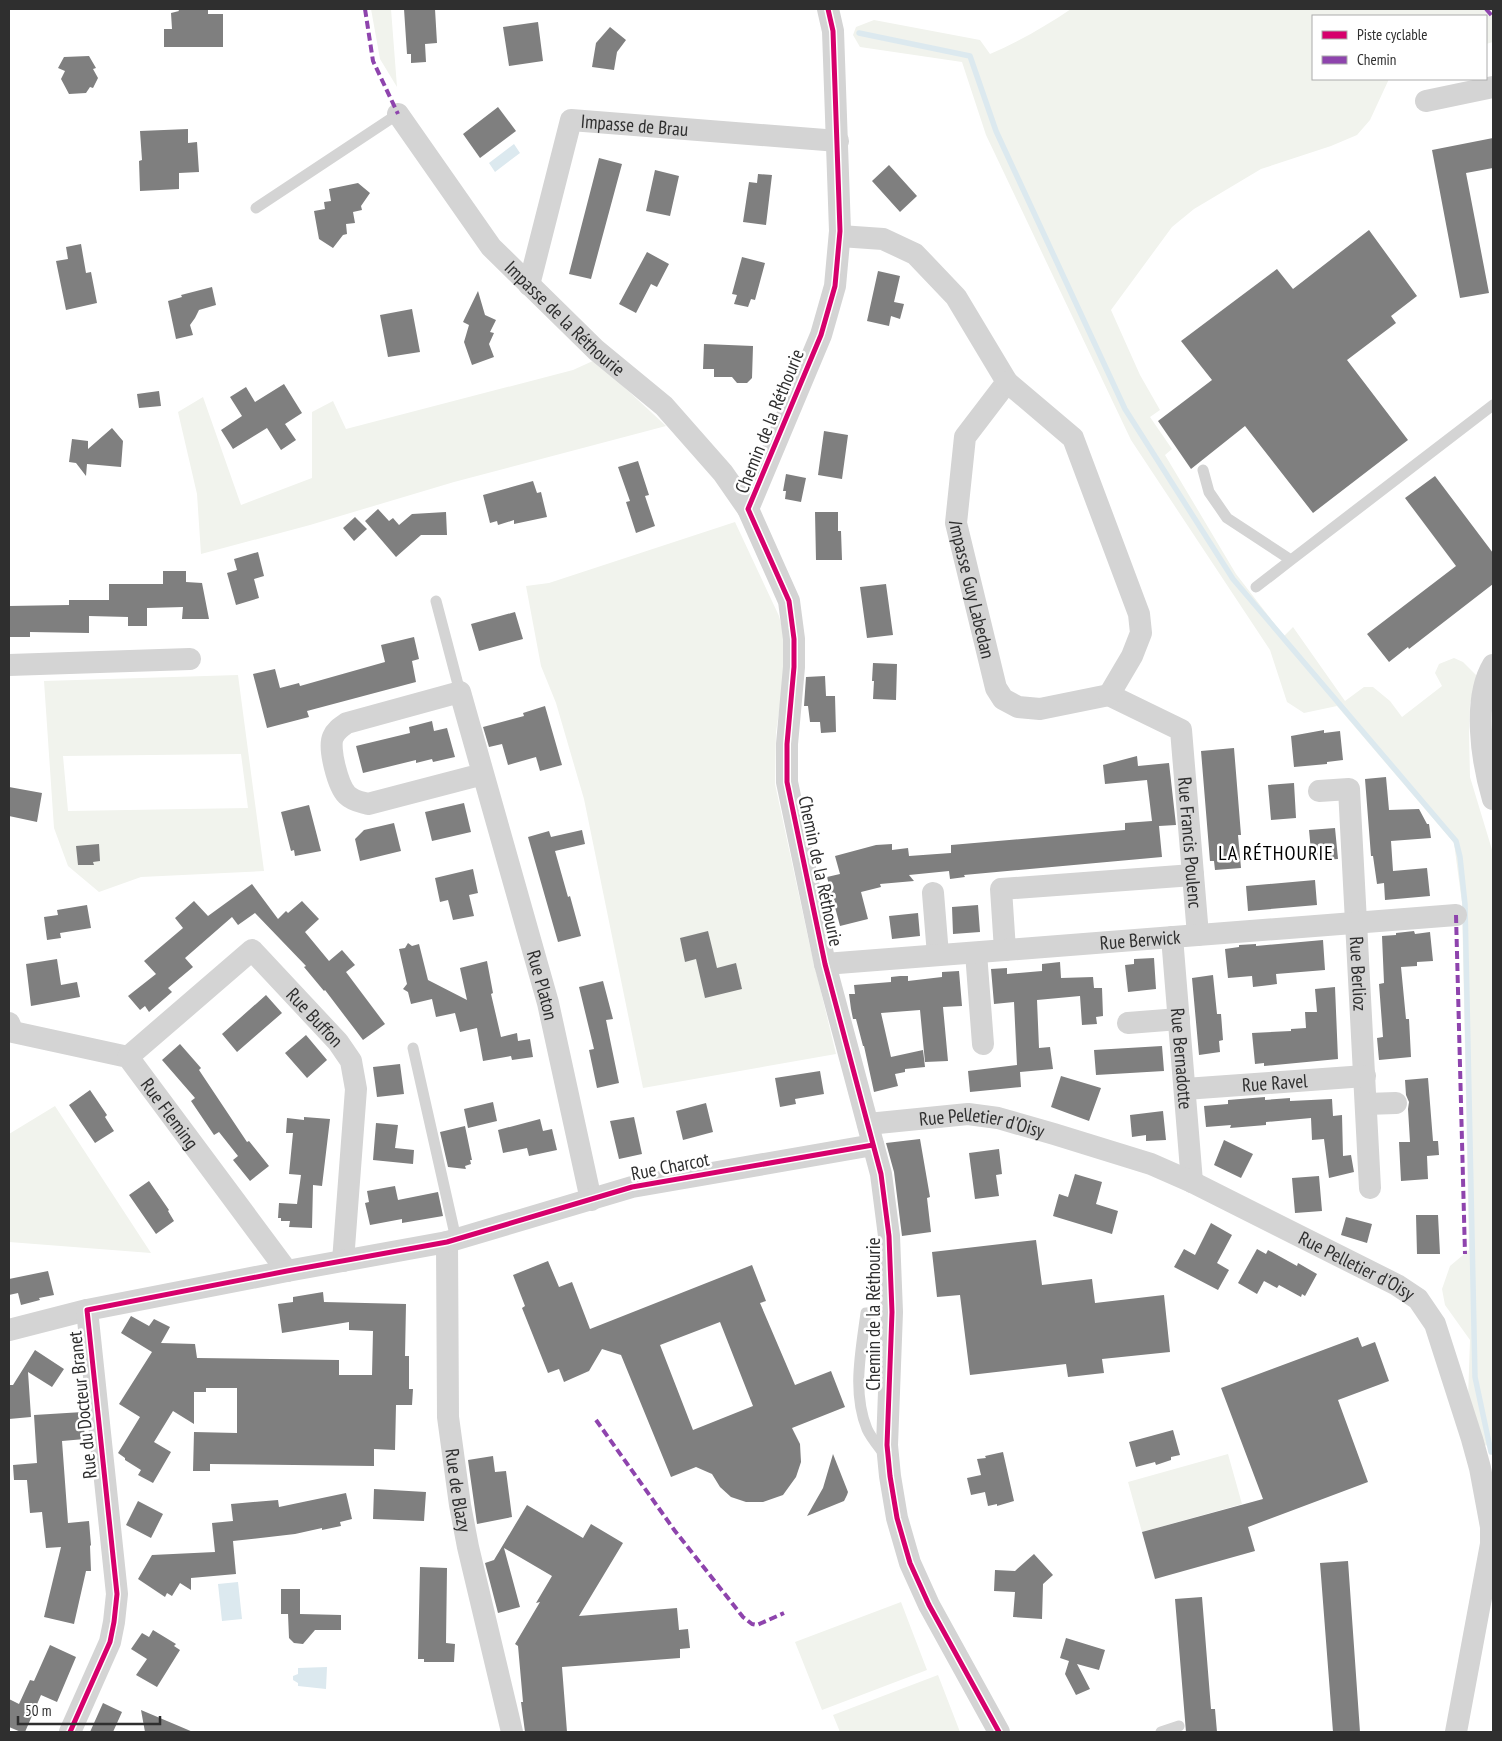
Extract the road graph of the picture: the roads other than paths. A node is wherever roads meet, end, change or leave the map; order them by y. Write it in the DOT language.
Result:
graph roads {
  1 [pos="828,9"];
  2 [pos="1493,87"];
  3 [pos="1426,101"];
  4 [pos="398,114"];
  5 [pos="838,141"];
  6 [pos="256,208"];
  7 [pos="840,236"];
  8 [pos="529,285"];
  9 [pos="1007,382"];
  10 [pos="1493,405"];
  11 [pos="1202,470"];
  12 [pos="748,510"];
  13 [pos="1291,560"];
  14 [pos="1256,587"];
  15 [pos="436,601"];
  16 [pos="190,659"];
  17 [pos="9,665"];
  18 [pos="1493,665"];
  19 [pos="460,692"];
  20 [pos="1109,695"];
  21 [pos="1489,770"];
  22 [pos="483,774"];
  23 [pos="1319,791"];
  24 [pos="1493,800"];
  25 [pos="1193,875"];
  26 [pos="933,893"];
  27 [pos="1456,915"];
  28 [pos="1357,923"];
  29 [pos="1198,935"];
  30 [pos="1172,937"];
  31 [pos="1005,950"];
  32 [pos="976,953"];
  33 [pos="938,956"];
  34 [pos="825,964"];
  35 [pos="1179,1019"];
  36 [pos="1128,1023"];
  37 [pos="10,1030"];
  38 [pos="983,1044"];
  39 [pos="413,1048"];
  40 [pos="128,1057"];
  41 [pos="1365,1076"];
  42 [pos="1184,1089"];
  43 [pos="1396,1103"];
  44 [pos="1366,1104"];
  45 [pos="870,1134"];
  46 [pos="1192,1182"];
  47 [pos="1370,1188"];
  48 [pos="591,1200"];
  49 [pos="451,1241"];
  50 [pos="342,1261"];
  51 [pos="288,1270"];
  52 [pos="87,1310"];
  53 [pos="892,1312"];
  54 [pos="9,1330"];
  55 [pos="888,1461"];
  56 [pos="1178,1726"];
  57 [pos="70,1732"];
  58 [pos="512,1732"];
  59 [pos="999,1732"];
  60 [pos="1161,1732"];
  61 [pos="1456,1732"];
  1 -- 5 [label="street, Chemin de la Réthourie"];
  2 -- 3 [label="street"];
  4 -- 6 [label="lane"];
  4 -- 8 [label="street, Impasse de la Réthourie"];
  5 -- 7 [label="street, Chemin de la Réthourie"];
  5 -- 8 [label="street, Impasse de Brau"];
  7 -- 9 [label="street"];
  7 -- 12 [label="street, Chemin de la Réthourie"];
  8 -- 12 [label="street, Impasse de la Réthourie"];
  9 -- 20 [label="street"];
  9 -- 20 [label="street, Impasse Guy Labedan"];
  10 -- 13 [label="lane"];
  11 -- 13 [label="lane"];
  12 -- 34 [label="street, Chemin de la Réthourie"];
  13 -- 14 [label="lane"];
  15 -- 19 [label="lane"];
  16 -- 17 [label="street"];
  18 -- 21 [label="street"];
  19 -- 22 [label="street, Rue Platon"];
  19 -- 22 [label="street"];
  20 -- 25 [label="street, Rue Francis Poulenc"];
  21 -- 24 [label="street"];
  22 -- 48 [label="street, Rue Platon"];
  23 -- 28 [label="street, Rue Berlioz"];
  25 -- 29 [label="street, Rue Francis Poulenc"];
  25 -- 31 [label="street"];
  26 -- 33 [label="street"];
  27 -- 28 [label="street, Rue Berwick"];
  28 -- 29 [label="street, Rue Berwick"];
  28 -- 41 [label="street, Rue Berlioz"];
  29 -- 30 [label="street, Rue Berwick"];
  30 -- 31 [label="street, Rue Berwick"];
  30 -- 35 [label="street, Rue Bernadotte"];
  31 -- 32 [label="street, Rue Berwick"];
  32 -- 33 [label="street, Rue Berwick"];
  32 -- 38 [label="street"];
  33 -- 34 [label="street, Rue Berwick"];
  34 -- 45 [label="street, Chemin de la Réthourie"];
  35 -- 36 [label="street"];
  35 -- 42 [label="street, Rue Bernadotte"];
  37 -- 40 [label="street"];
  39 -- 49 [label="lane"];
  40 -- 50 [label="street, Rue Buffon"];
  40 -- 51 [label="street, Rue Fleming"];
  41 -- 42 [label="street, Rue Ravel"];
  41 -- 44 [label="street, Rue Berlioz"];
  42 -- 46 [label="street, Rue Bernadotte"];
  43 -- 44 [label="street"];
  44 -- 47 [label="street, Rue Berlioz"];
  45 -- 46 [label="street, Rue Pelletier d'Oisy"];
  45 -- 48 [label="street, Rue Charcot"];
  45 -- 53 [label="street, Chemin de la Réthourie"];
  46 -- 61 [label="street, Rue Pelletier d'Oisy"];
  48 -- 49 [label="street, Rue Charcot"];
  49 -- 50 [label="street, Rue du Docteur Branet"];
  49 -- 58 [label="street, Rue de Blazy"];
  50 -- 51 [label="street, Rue du Docteur Branet"];
  51 -- 52 [label="street, Rue du Docteur Branet"];
  52 -- 54 [label="street"];
  52 -- 57 [label="street, Rue du Docteur Branet"];
  53 -- 55 [label="street, Chemin de la Réthourie"];
  53 -- 55 [label="lane"];
  55 -- 59 [label="street, Chemin de la Réthourie"];
  56 -- 60 [label="lane"];
}
